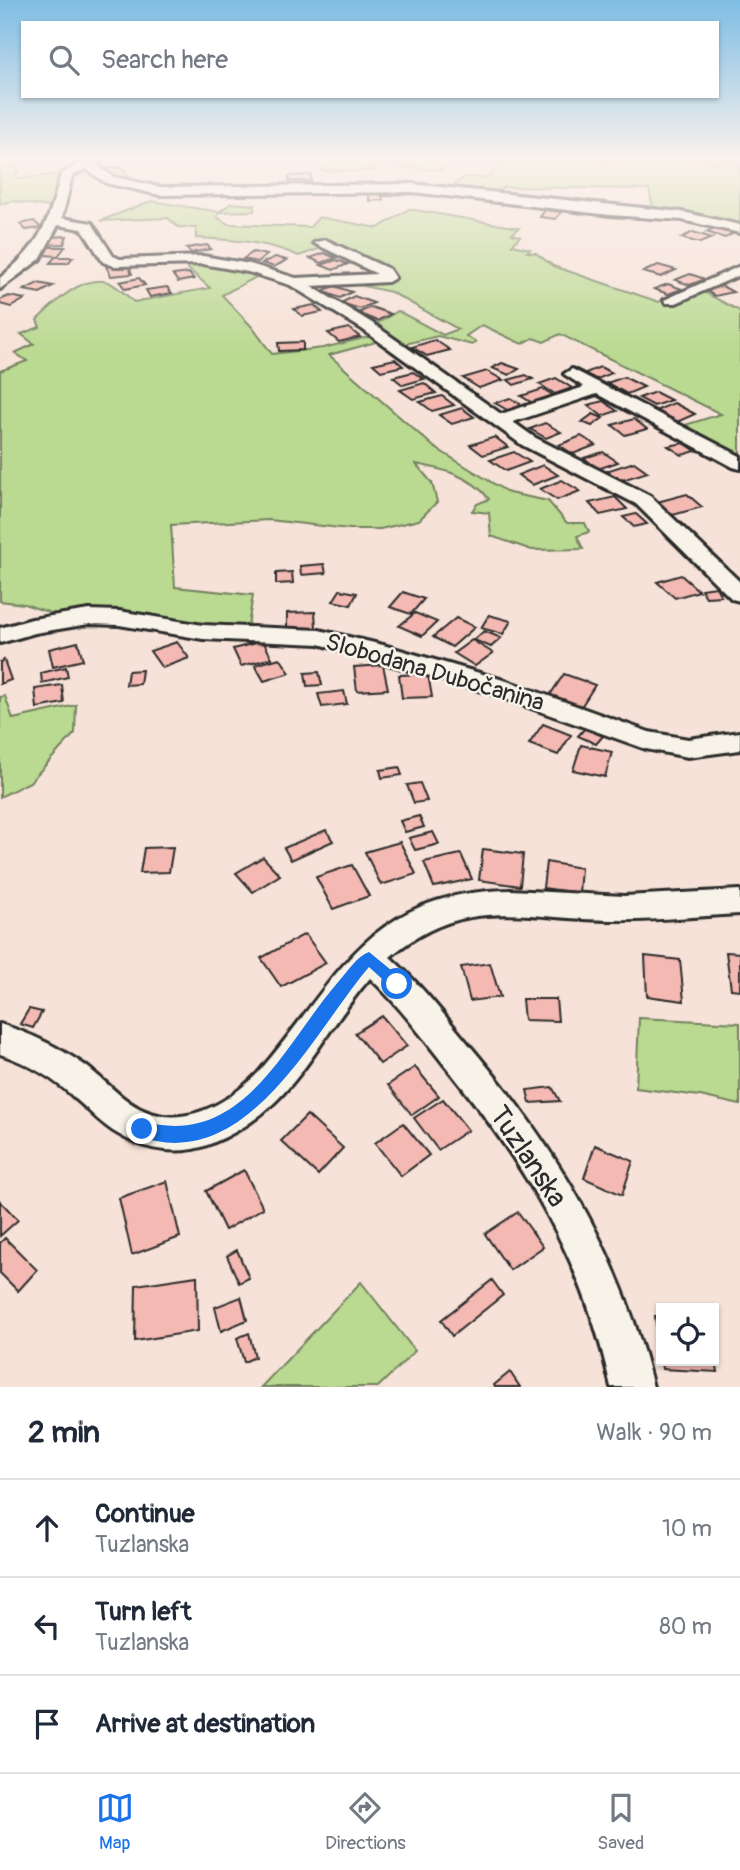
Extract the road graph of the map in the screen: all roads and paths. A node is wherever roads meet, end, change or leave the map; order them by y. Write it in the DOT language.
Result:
graph roads {
  1 [pos="53,223"];
  2 [pos="69,223"];
  3 [pos="710,223"];
  4 [pos="740,229"];
  5 [pos="321,243"];
  6 [pos="740,271"];
  7 [pos="295,282"];
  8 [pos="0,285"];
  9 [pos="671,300"];
  10 [pos="572,374"];
  11 [pos="598,388"];
  12 [pos="497,421"];
  13 [pos="740,464"];
  14 [pos="740,594"];
  15 [pos="0,636"];
  16 [pos="740,741"];
  17 [pos="740,902"];
  18 [pos="369,958"];
  19 [pos="0,1039"];
  20 [pos="632,1387"];
  1 -- 8 [label="street"];
  2 -- 7 [label="street"];
  3 -- 4 [label="street"];
  5 -- 7 [label="street"];
  6 -- 9 [label="street"];
  7 -- 12 [label="street"];
  10 -- 11 [label="street"];
  11 -- 12 [label="street"];
  11 -- 13 [label="street"];
  12 -- 14 [label="street"];
  15 -- 16 [label="street, Slobodana Dubočanina"];
  17 -- 18 [label="street"];
  18 -- 19 [label="street"];
  18 -- 20 [label="street, Tuzlanska"];
}
